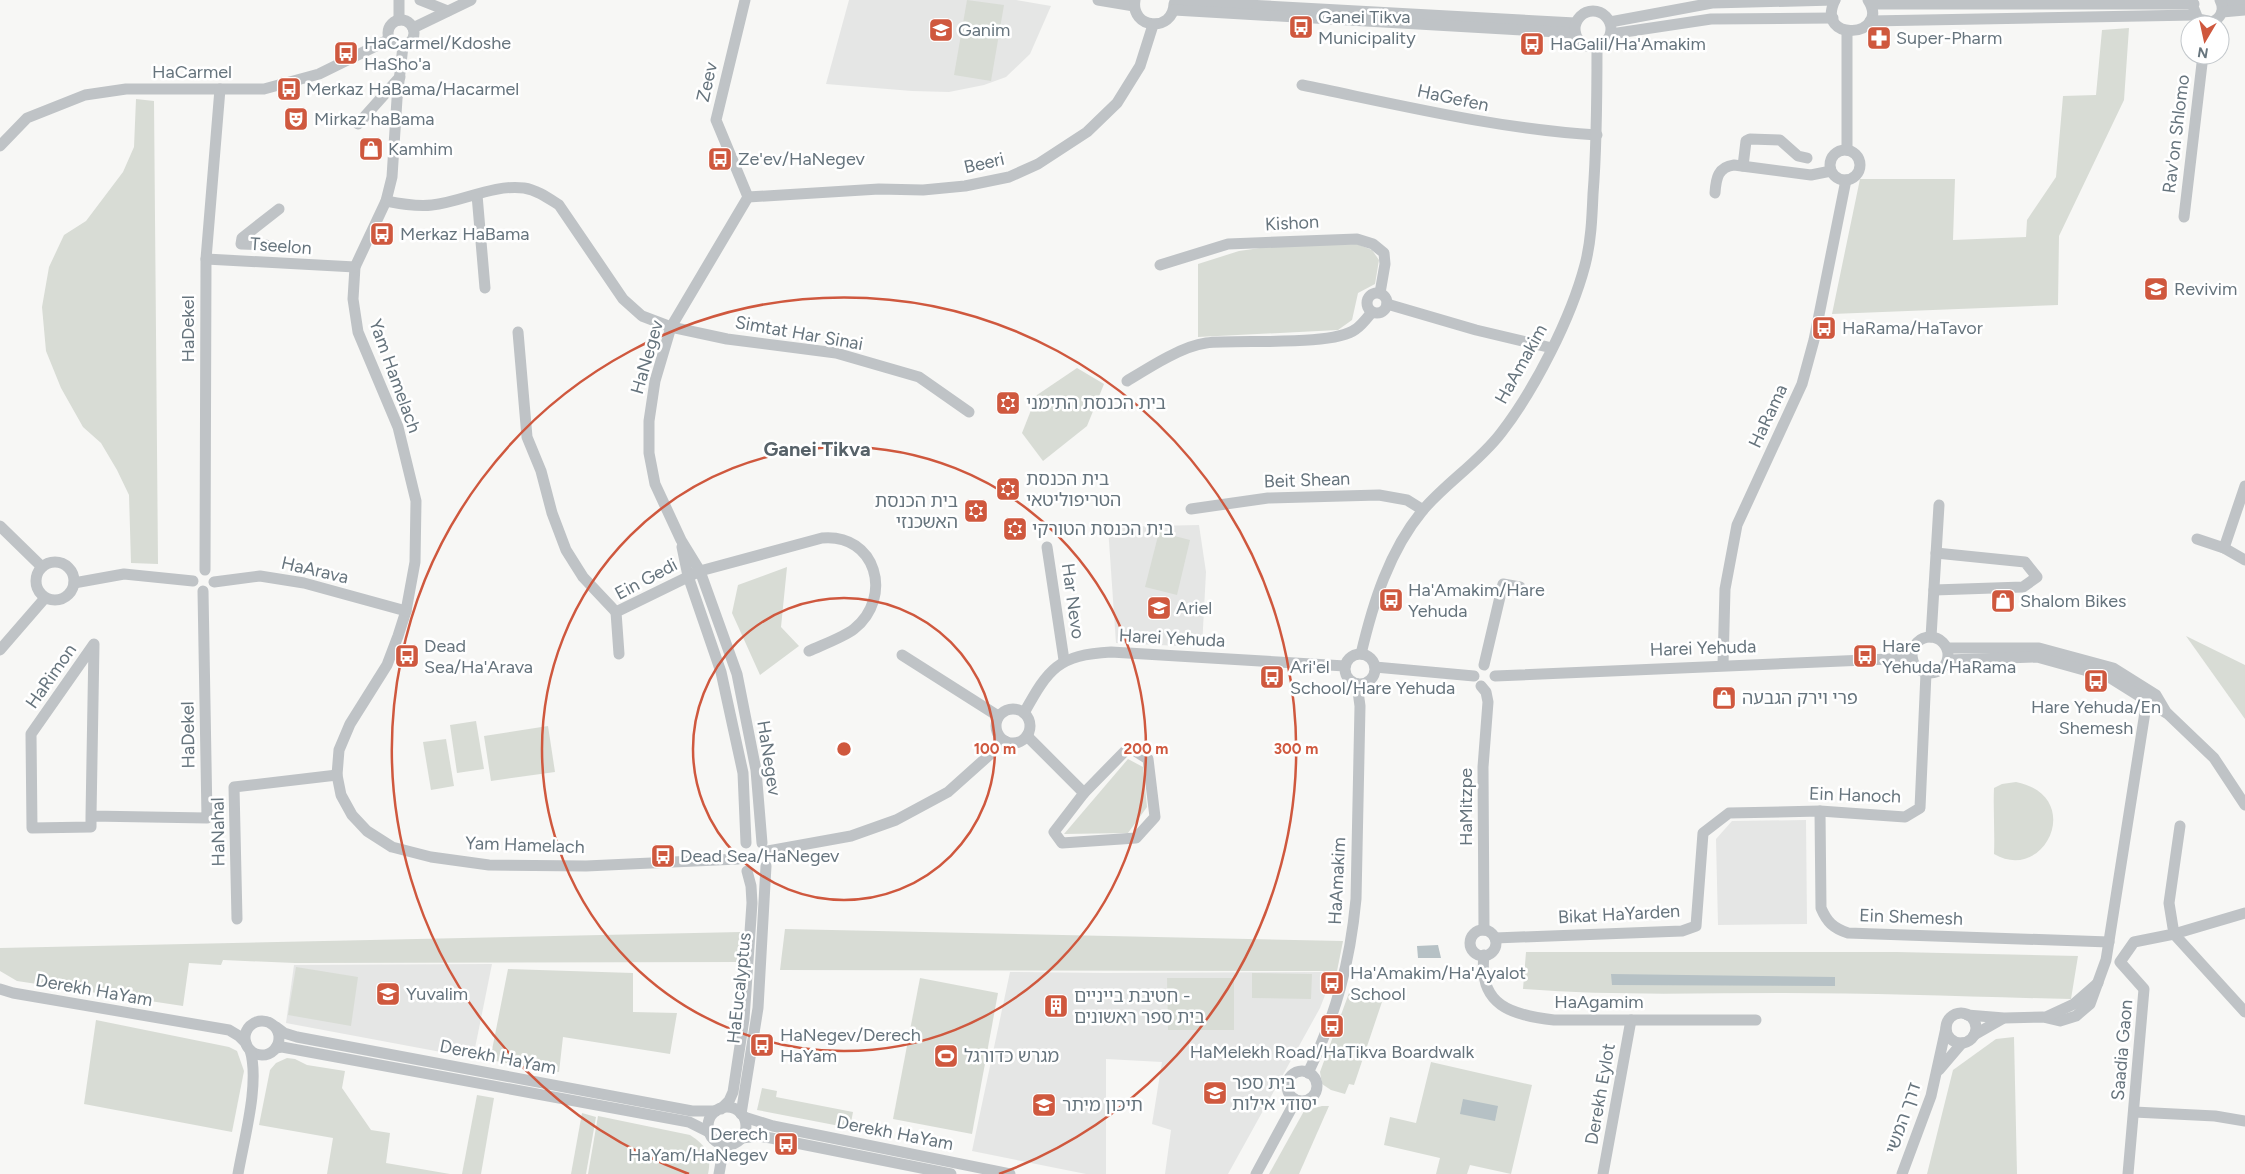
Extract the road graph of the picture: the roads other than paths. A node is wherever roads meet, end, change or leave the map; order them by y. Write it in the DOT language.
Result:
graph roads {
  1 [pos="399,0"];
  2 [pos="420,0"];
  3 [pos="471,0"];
  4 [pos="744,0"];
  5 [pos="1098,0"];
  6 [pos="1835,0"];
  7 [pos="1736,1"];
  8 [pos="2245,1"];
  9 [pos="1869,2"];
  10 [pos="1135,3"];
  11 [pos="1174,4"];
  12 [pos="1589,5"];
  13 [pos="2221,5"];
  14 [pos="2195,6"];
  15 [pos="2245,10"];
  16 [pos="448,11"];
  17 [pos="1833,18"];
  18 [pos="399,20"];
  19 [pos="1870,20"];
  20 [pos="1610,22"];
  21 [pos="1153,25"];
  22 [pos="413,28"];
  23 [pos="1575,28"];
  24 [pos="1847,31"];
  25 [pos="1611,34"];
  26 [pos="390,39"];
  27 [pos="403,46"];
  28 [pos="1597,47"];
  29 [pos="2202,65"];
  30 [pos="400,77"];
  31 [pos="1302,85"];
  32 [pos="220,89"];
  33 [pos="358,124"];
  34 [pos="1598,135"];
  35 [pos="0,146"];
  36 [pos="1847,150"];
  37 [pos="1807,158"];
  38 [pos="1743,166"];
  39 [pos="1831,172"];
  40 [pos="1846,180"];
  41 [pos="1715,193"];
  42 [pos="477,195"];
  43 [pos="748,197"];
  44 [pos="386,201"];
  45 [pos="279,209"];
  46 [pos="2184,217"];
  47 [pos="242,244"];
  48 [pos="266,245"];
  49 [pos="206,258"];
  50 [pos="238,261"];
  51 [pos="1160,265"];
  52 [pos="355,267"];
  53 [pos="485,288"];
  54 [pos="1380,293"];
  55 [pos="1387,304"];
  56 [pos="1372,312"];
  57 [pos="671,327"];
  58 [pos="518,332"];
  59 [pos="1552,348"];
  60 [pos="1127,380"];
  61 [pos="969,412"];
  62 [pos="2245,486"];
  63 [pos="1939,505"];
  64 [pos="1190,509"];
  65 [pos="1423,510"];
  66 [pos="0,526"];
  67 [pos="2196,539"];
  68 [pos="681,540"];
  69 [pos="1047,548"];
  70 [pos="2224,548"];
  71 [pos="1936,553"];
  72 [pos="2245,560"];
  73 [pos="42,566"];
  74 [pos="205,570"];
  75 [pos="700,571"];
  76 [pos="688,576"];
  77 [pos="193,581"];
  78 [pos="214,582"];
  79 [pos="74,583"];
  80 [pos="1520,587"];
  81 [pos="1934,590"];
  82 [pos="204,591"];
  83 [pos="45,598"];
  84 [pos="406,612"];
  85 [pos="616,612"];
  86 [pos="1931,636"];
  87 [pos="0,650"];
  88 [pos="809,651"];
  89 [pos="619,654"];
  90 [pos="1361,654"];
  91 [pos="1948,654"];
  92 [pos="902,655"];
  93 [pos="1912,658"];
  94 [pos="1064,660"];
  95 [pos="1484,665"];
  96 [pos="1723,665"];
  97 [pos="1345,666"];
  98 [pos="1375,667"];
  99 [pos="1926,673"];
  100 [pos="1495,676"];
  101 [pos="1477,681"];
  102 [pos="1357,684"];
  103 [pos="2148,702"];
  104 [pos="1024,713"];
  105 [pos="2168,714"];
  106 [pos="998,716"];
  107 [pos="1027,736"];
  108 [pos="1005,742"];
  109 [pos="337,775"];
  110 [pos="1084,793"];
  111 [pos="2245,805"];
  112 [pos="1820,811"];
  113 [pos="91,816"];
  114 [pos="1715,823"];
  115 [pos="2180,826"];
  116 [pos="746,843"];
  117 [pos="765,847"];
  118 [pos="738,859"];
  119 [pos="766,866"];
  120 [pos="747,871"];
  121 [pos="2245,913"];
  122 [pos="237,919"];
  123 [pos="1484,930"];
  124 [pos="2174,934"];
  125 [pos="1495,938"];
  126 [pos="2109,942"];
  127 [pos="1484,956"];
  128 [pos="0,989"];
  129 [pos="0,994"];
  130 [pos="12,994"];
  131 [pos="2245,1012"];
  132 [pos="1967,1015"];
  133 [pos="2004,1018"];
  134 [pos="1631,1020"];
  135 [pos="1756,1020"];
  136 [pos="250,1025"];
  137 [pos="276,1028"];
  138 [pos="1946,1028"];
  139 [pos="228,1030"];
  140 [pos="1974,1035"];
  141 [pos="1962,1043"];
  142 [pos="248,1046"];
  143 [pos="272,1051"];
  144 [pos="1308,1073"];
  145 [pos="1936,1073"];
  146 [pos="254,1081"];
  147 [pos="1296,1100"];
  148 [pos="719,1110"];
  149 [pos="2134,1112"];
  150 [pos="742,1116"];
  151 [pos="2245,1121"];
  152 [pos="709,1132"];
  153 [pos="742,1138"];
  154 [pos="724,1145"];
  155 [pos="238,1174"];
  156 [pos="720,1174"];
  157 [pos="951,1174"];
  158 [pos="1010,1174"];
  159 [pos="1256,1174"];
  160 [pos="1603,1174"];
  161 [pos="1902,1174"];
  162 [pos="2128,1174"];
  1 -- 18 [label="street"];
  2 -- 16 [label="street"];
  3 -- 16 [label="street"];
  4 -- 43 [label="street, Zeev"];
  5 -- 10 [label="street"];
  6 -- 7 [label="street"];
  6 -- 17 [label="street"];
  7 -- 20 [label="street"];
  8 -- 13 [label="street"];
  9 -- 14 [label="street"];
  9 -- 19 [label="street"];
  10 -- 21 [label="street"];
  11 -- 21 [label="street"];
  11 -- 23 [label="street"];
  12 -- 20 [label="street"];
  12 -- 23 [label="street"];
  13 -- 15 [label="street"];
  14 -- 19 [label="street"];
  16 -- 22 [label="street"];
  17 -- 24 [label="street"];
  17 -- 25 [label="street"];
  18 -- 22 [label="street"];
  18 -- 26 [label="street"];
  19 -- 24 [label="street"];
  20 -- 25 [label="street"];
  21 -- 43 [label="street, Beeri"];
  22 -- 27 [label="street"];
  23 -- 28 [label="street"];
  24 -- 36 [label="street"];
  25 -- 28 [label="street"];
  26 -- 27 [label="street"];
  26 -- 32 [label="street, HaCarmel"];
  27 -- 30 [label="street, Yam Hamelach"];
  28 -- 34 [label="street, HaAmakim"];
  29 -- 46 [label="street, Rav'on Shlomo"];
  30 -- 33 [label="street"];
  30 -- 44 [label="street, Yam Hamelach"];
  31 -- 34 [label="street, HaGefen"];
  32 -- 35 [label="street, HaCarmel"];
  32 -- 49 [label="street, HaDekel"];
  34 -- 59 [label="street, HaAmakim"];
  36 -- 39 [label="street"];
  36 -- 40 [label="street"];
  37 -- 38 [label="street"];
  38 -- 39 [label="street"];
  38 -- 41 [label="street"];
  39 -- 40 [label="street"];
  40 -- 96 [label="street, HaRama"];
  42 -- 44 [label="street, Simtat Har Sinai"];
  42 -- 53 [label="street"];
  42 -- 57 [label="street, Simtat Har Sinai"];
  43 -- 57 [label="street, HaNegev"];
  44 -- 52 [label="street, Yam Hamelach"];
  45 -- 47 [label="street"];
  47 -- 48 [label="street"];
  47 -- 50 [label="street"];
  49 -- 50 [label="street, Tseelon"];
  49 -- 74 [label="street, HaDekel"];
  50 -- 52 [label="street, Tseelon"];
  51 -- 54 [label="street, Kishon"];
  52 -- 84 [label="street, Yam Hamelach"];
  54 -- 55 [label="street"];
  54 -- 56 [label="street"];
  55 -- 56 [label="street"];
  55 -- 59 [label="street"];
  56 -- 60 [label="street"];
  57 -- 61 [label="street, Simtat Har Sinai"];
  57 -- 68 [label="street, HaNegev"];
  58 -- 85 [label="street"];
  59 -- 65 [label="street, HaAmakim"];
  62 -- 70 [label="street"];
  63 -- 71 [label="street"];
  64 -- 65 [label="street, Beit Shean"];
  65 -- 90 [label="street, HaAmakim"];
  66 -- 73 [label="street"];
  67 -- 70 [label="street"];
  68 -- 75 [label="street, HaNegev"];
  68 -- 76 [label="street, HaNegev"];
  69 -- 94 [label="street, Har Nevo"];
  70 -- 72 [label="street"];
  71 -- 81 [label="street"];
  71 -- 81 [label="street"];
  73 -- 79 [label="street"];
  73 -- 83 [label="street"];
  74 -- 77 [label="street"];
  74 -- 78 [label="street"];
  75 -- 76 [label="street, Ein Gedi"];
  75 -- 88 [label="street, Ein Gedi"];
  75 -- 117 [label="street, HaNegev"];
  76 -- 85 [label="street, Ein Gedi"];
  76 -- 116 [label="street, HaNegev"];
  77 -- 79 [label="street"];
  77 -- 82 [label="street"];
  78 -- 82 [label="street"];
  78 -- 84 [label="street, HaArava"];
  79 -- 83 [label="street"];
  80 -- 95 [label="street"];
  81 -- 86 [label="street"];
  82 -- 113 [label="street, HaDekel"];
  83 -- 87 [label="street"];
  84 -- 109 [label="street, Yam Hamelach"];
  85 -- 89 [label="street, Ein Gedi"];
  86 -- 91 [label="street"];
  86 -- 93 [label="street"];
  90 -- 97 [label="street"];
  90 -- 98 [label="street"];
  91 -- 99 [label="street"];
  91 -- 103 [label="street"];
  91 -- 105 [label="street"];
  92 -- 106 [label="street"];
  93 -- 96 [label="street, Harei Yehuda"];
  93 -- 99 [label="street"];
  94 -- 97 [label="street, Harei Yehuda"];
  94 -- 104 [label="street, Harei Yehuda"];
  95 -- 100 [label="street"];
  95 -- 101 [label="street"];
  96 -- 100 [label="street, Harei Yehuda"];
  97 -- 102 [label="street"];
  98 -- 101 [label="street"];
  98 -- 102 [label="street"];
  99 -- 112 [label="street, Ein Hanoch"];
  100 -- 101 [label="street"];
  101 -- 123 [label="street, HaMitzpe"];
  102 -- 144 [label="street, HaAmakim"];
  103 -- 105 [label="street"];
  103 -- 126 [label="street"];
  104 -- 106 [label="street"];
  104 -- 107 [label="street"];
  105 -- 111 [label="street"];
  106 -- 108 [label="street"];
  107 -- 108 [label="street"];
  107 -- 110 [label="street"];
  108 -- 117 [label="street"];
  109 -- 118 [label="street, Yam Hamelach"];
  109 -- 122 [label="street, HaNahal"];
  110 -- 110 [label="street"];
  112 -- 114 [label="street, Ein Hanoch"];
  112 -- 126 [label="street, Ein Shemesh"];
  113 -- 113 [label="street, HaRimon"];
  114 -- 125 [label="street, Bikat HaYarden"];
  115 -- 124 [label="street"];
  116 -- 117 [label="street"];
  116 -- 118 [label="street"];
  117 -- 119 [label="street"];
  118 -- 120 [label="street"];
  119 -- 120 [label="street"];
  119 -- 150 [label="street, HaEucalyptus"];
  120 -- 148 [label="street, HaEucalyptus"];
  121 -- 124 [label="street"];
  123 -- 125 [label="street"];
  123 -- 127 [label="street"];
  124 -- 131 [label="street"];
  124 -- 149 [label="street, Saadia Gaon"];
  125 -- 127 [label="street"];
  126 -- 133 [label="street"];
  127 -- 134 [label="street, HaAgamim"];
  128 -- 130 [label="street, Derekh HaYam"];
  129 -- 130 [label="street, Derekh HaYam"];
  130 -- 139 [label="street, Derekh HaYam"];
  132 -- 133 [label="street"];
  132 -- 138 [label="street"];
  132 -- 140 [label="street"];
  133 -- 140 [label="street"];
  134 -- 135 [label="street, HaAgamim"];
  134 -- 160 [label="street, Derekh Eylot"];
  136 -- 137 [label="street"];
  136 -- 139 [label="street, Derekh HaYam"];
  136 -- 142 [label="street"];
  137 -- 143 [label="street"];
  137 -- 148 [label="street, Derekh HaYam"];
  138 -- 141 [label="street"];
  138 -- 145 [label="street, דרך המשי"];
  139 -- 142 [label="street, Derekh HaYam"];
  140 -- 141 [label="street"];
  141 -- 145 [label="street, דרך המשי"];
  142 -- 143 [label="street"];
  142 -- 146 [label="street"];
  143 -- 146 [label="street"];
  143 -- 152 [label="street, Derekh HaYam"];
  144 -- 147 [label="street"];
  144 -- 147 [label="street"];
  145 -- 161 [label="street, דרך המשי"];
  146 -- 155 [label="street"];
  147 -- 159 [label="street"];
  148 -- 150 [label="street"];
  148 -- 152 [label="street"];
  149 -- 151 [label="street"];
  149 -- 162 [label="street, Saadia Gaon"];
  150 -- 153 [label="street"];
  150 -- 158 [label="street, Derekh HaYam"];
  152 -- 154 [label="street"];
  153 -- 154 [label="street"];
  153 -- 157 [label="street, Derekh HaYam"];
  154 -- 156 [label="street"];
}
